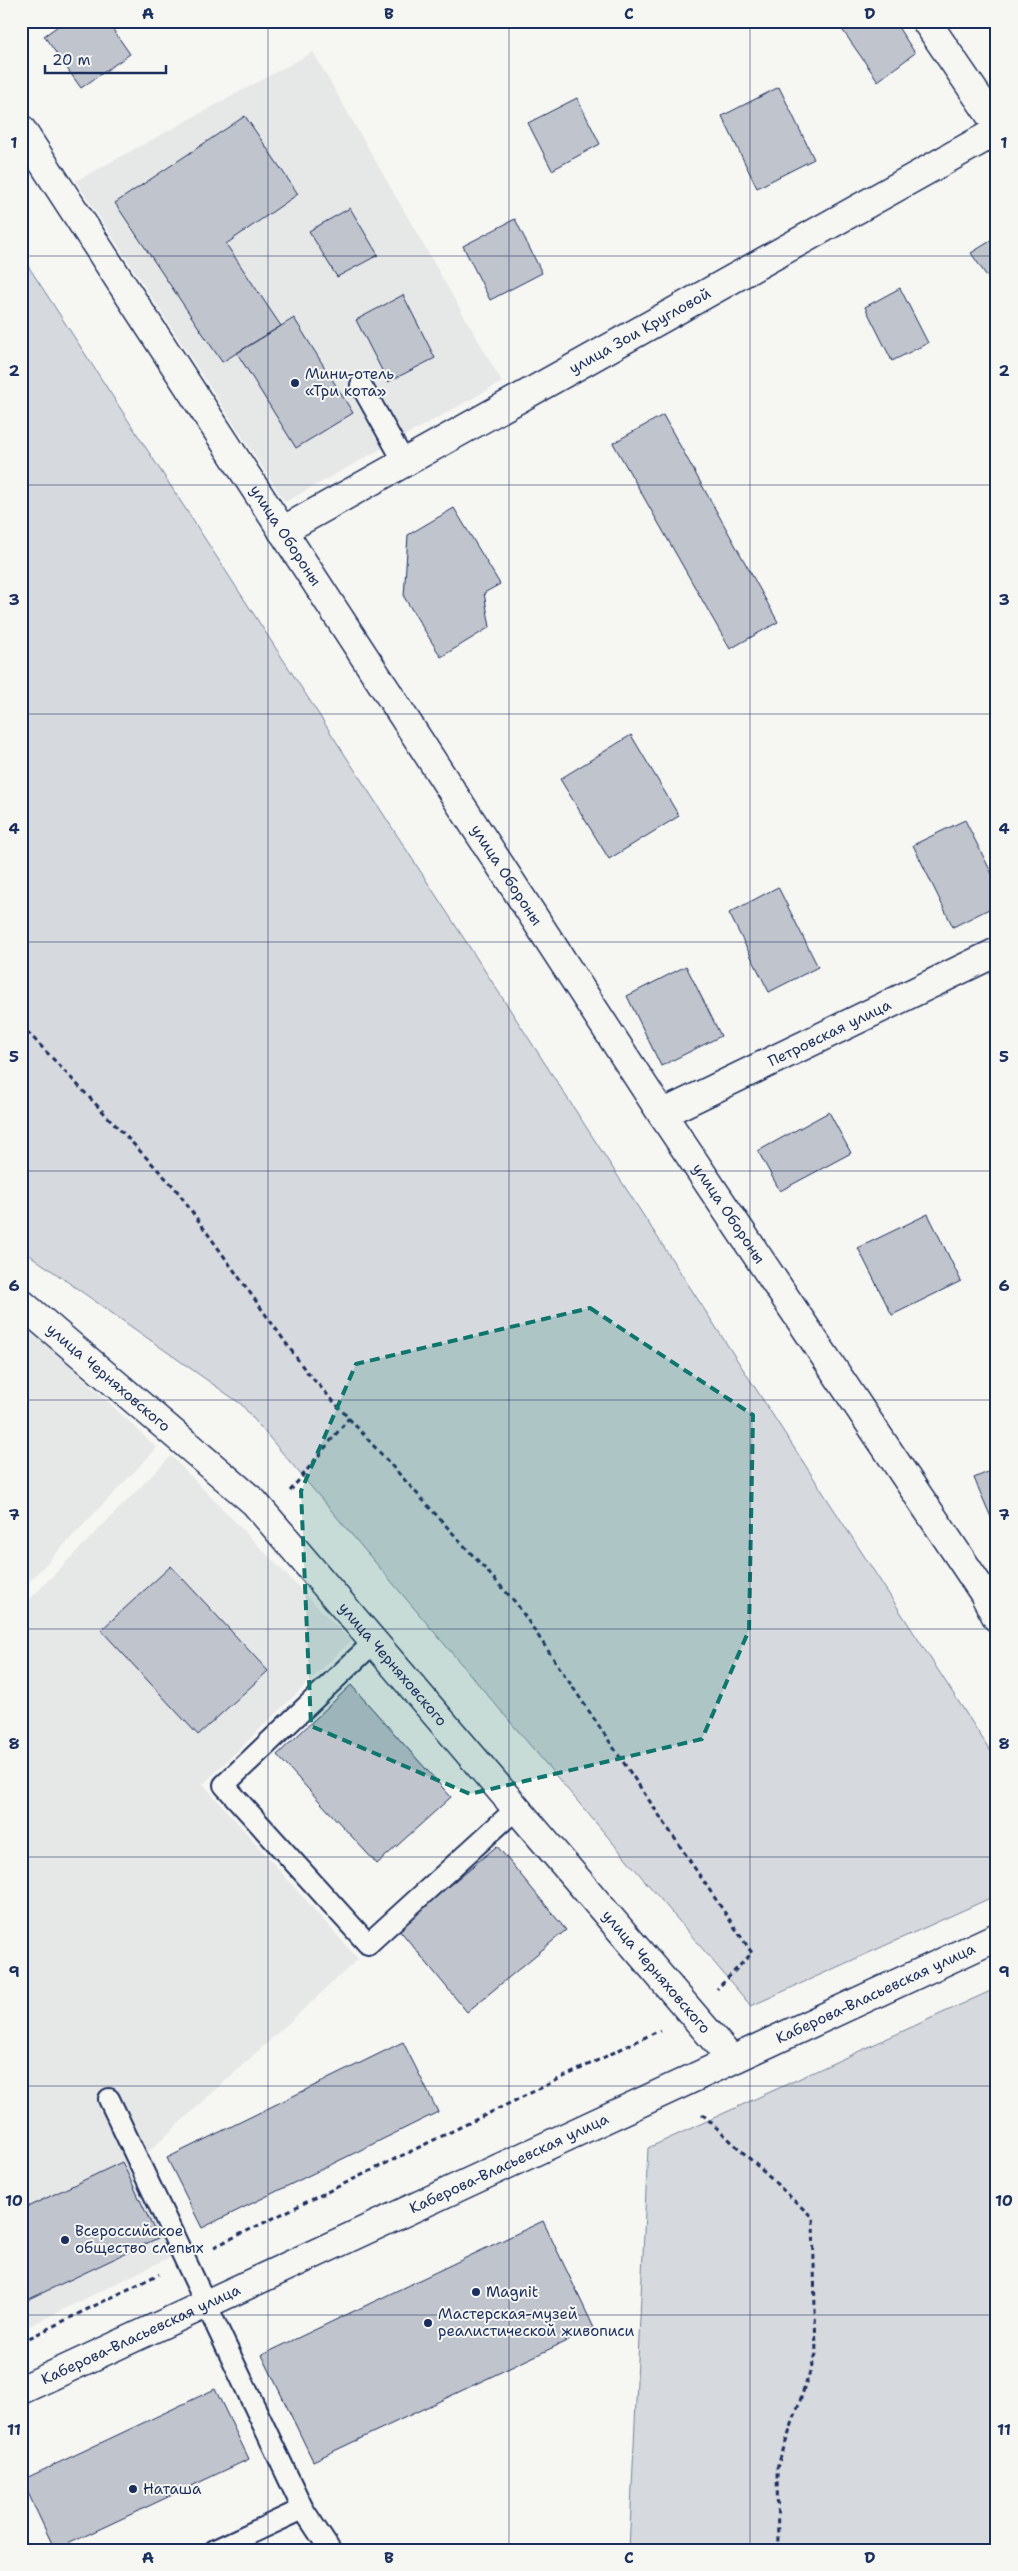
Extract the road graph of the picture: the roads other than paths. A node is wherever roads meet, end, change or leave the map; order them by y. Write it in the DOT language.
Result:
graph roads {
  1 [pos="926,21"];
  2 [pos="997,125"];
  3 [pos="21,129"];
  4 [pos="997,131"];
  5 [pos="361,385"];
  6 [pos="404,462"];
  7 [pos="282,531"];
  8 [pos="997,952"];
  9 [pos="662,1114"];
  10 [pos="21,1303"];
  11 [pos="990,1589"];
  12 [pos="997,1618"];
  13 [pos="374,1642"];
  14 [pos="516,1808"];
  15 [pos="997,1937"];
  16 [pos="731,2059"];
  17 [pos="109,2099"];
  18 [pos="205,2303"];
  19 [pos="21,2390"];
  20 [pos="302,2509"];
  21 [pos="215,2550"];
  22 [pos="330,2550"];
  1 -- 2 [label="street"];
  3 -- 7 [label="street, улица Обороны"];
  4 -- 6 [label="street, улица Зои Кругловой"];
  5 -- 6 [label="lane"];
  6 -- 7 [label="street, улица Зои Кругловой"];
  7 -- 9 [label="street, улица Обороны"];
  8 -- 9 [label="street, Петровская улица"];
  9 -- 11 [label="street, улица Обороны"];
  10 -- 13 [label="street, улица Черняховского"];
  11 -- 12 [label="street, улица Обороны"];
  13 -- 14 [label="street, улица Черняховского"];
  13 -- 14 [label="lane"];
  14 -- 16 [label="street, улица Черняховского"];
  15 -- 16 [label="street, Каберова-Власьевская улица"];
  16 -- 18 [label="street, Каберова-Власьевская улица"];
  17 -- 18 [label="lane"];
  18 -- 19 [label="street, Каберова-Власьевская улица"];
  18 -- 20 [label="lane"];
  20 -- 21 [label="lane"];
  20 -- 22 [label="lane"];
}
